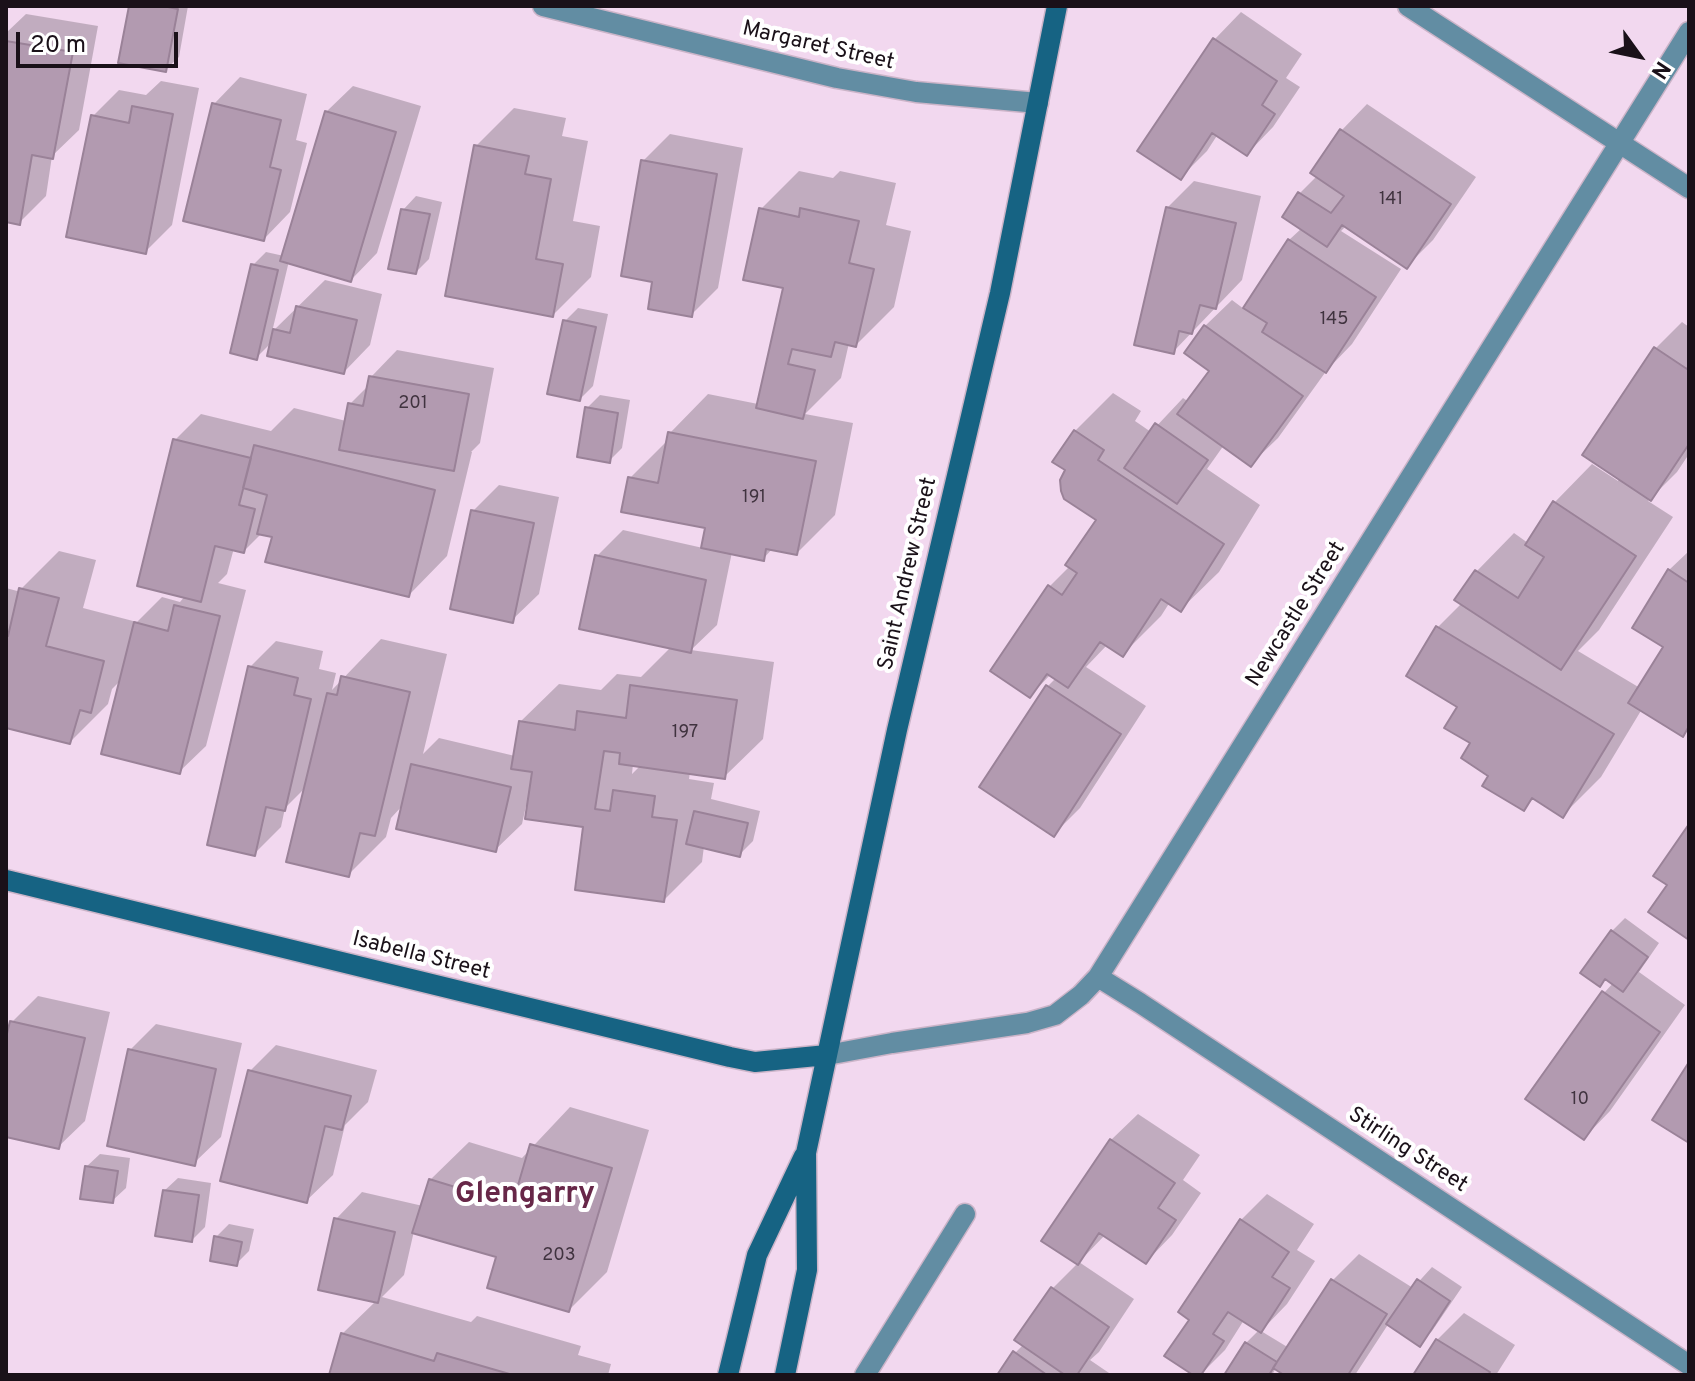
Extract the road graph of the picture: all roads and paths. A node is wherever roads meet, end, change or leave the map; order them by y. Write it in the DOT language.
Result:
graph roads {
  1 [pos="543,6"];
  2 [pos="1057,6"];
  3 [pos="1408,6"];
  4 [pos="1689,32"];
  5 [pos="1038,103"];
  6 [pos="1620,143"];
  7 [pos="1689,188"];
  8 [pos="6,880"];
  9 [pos="1098,977"];
  10 [pos="827,1055"];
  11 [pos="806,1153"];
  12 [pos="965,1214"];
  13 [pos="1689,1365"];
  14 [pos="728,1375"];
  15 [pos="785,1375"];
  16 [pos="865,1375"];
  1 -- 5 [label="street, Margaret Street"];
  2 -- 5 [label="street, Saint Andrew Street"];
  3 -- 6 [label="street"];
  4 -- 6 [label="street, Newcastle Street"];
  5 -- 10 [label="street, Saint Andrew Street"];
  6 -- 7 [label="street"];
  6 -- 9 [label="street, Newcastle Street"];
  8 -- 10 [label="street, Isabella Street"];
  9 -- 10 [label="street, Newcastle Street"];
  9 -- 13 [label="street, Stirling Street"];
  10 -- 11 [label="street, Saint Andrew Street"];
  11 -- 14 [label="street, Saint Andrew Street"];
  11 -- 15 [label="street, Saint Andrew Street"];
  12 -- 16 [label="street"];
}
